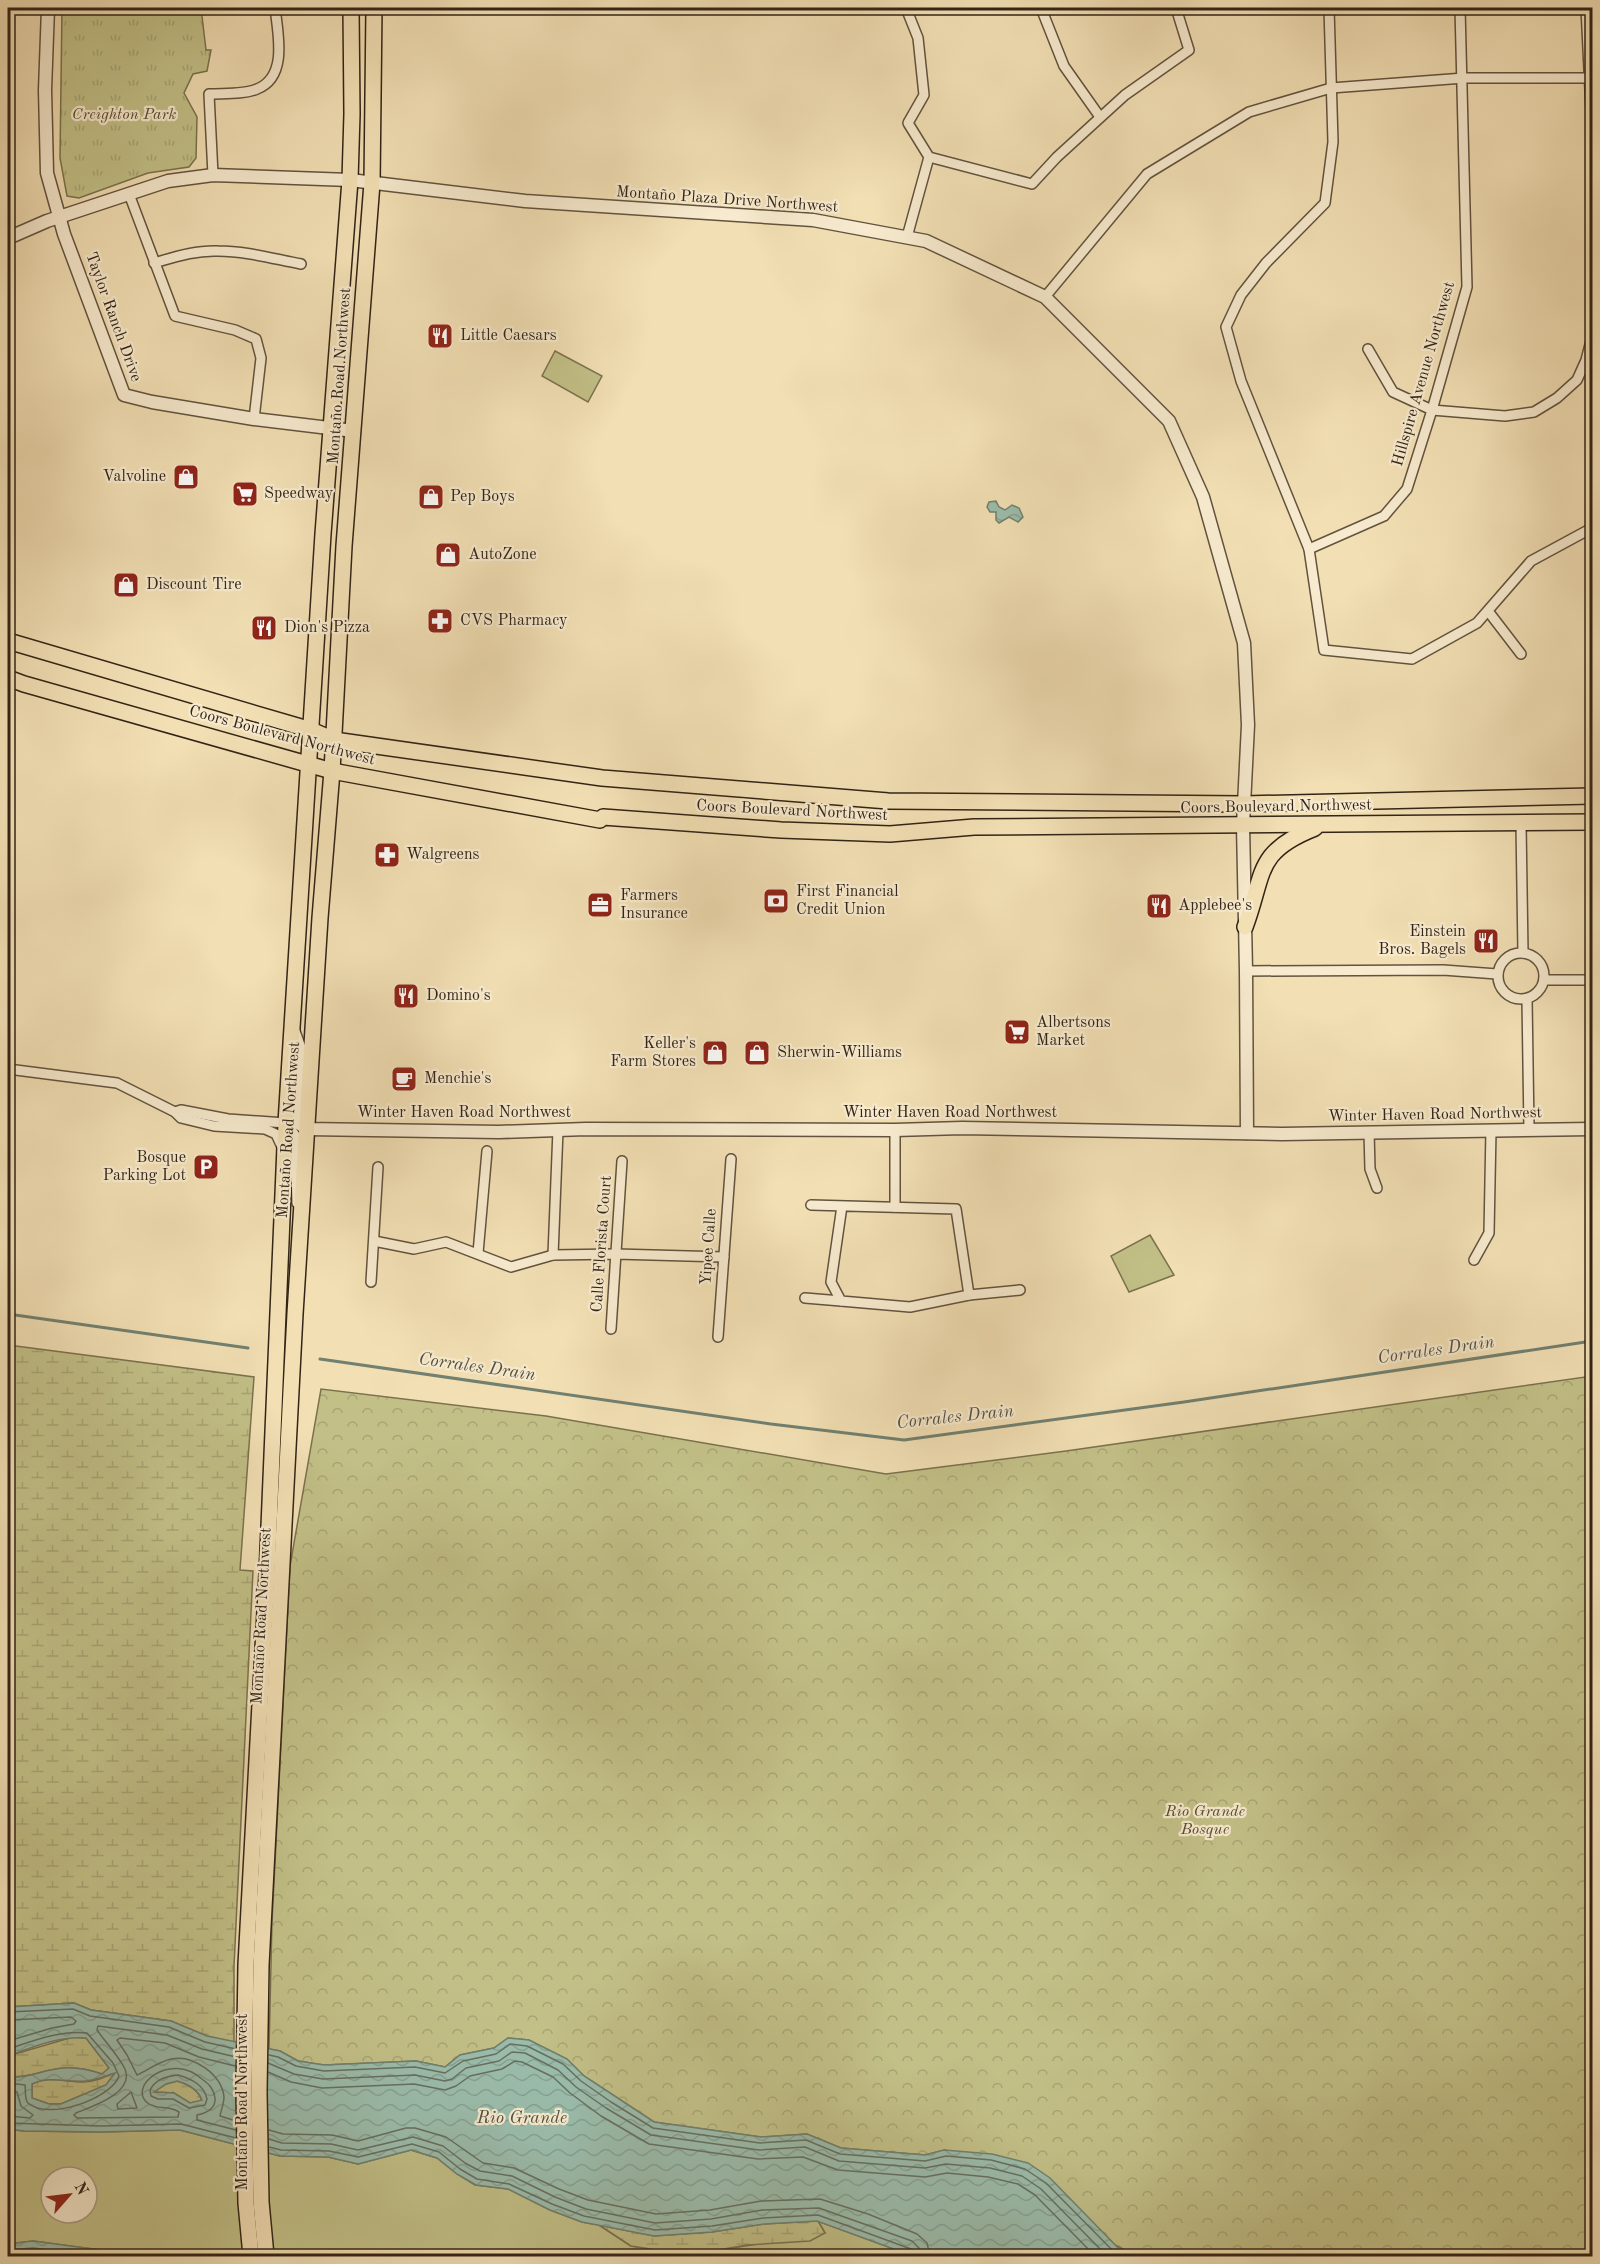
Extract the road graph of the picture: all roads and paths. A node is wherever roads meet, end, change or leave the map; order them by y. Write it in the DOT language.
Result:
graph roads {
  1 [pos="49,8"];
  2 [pos="275,8"];
  3 [pos="351,8"];
  4 [pos="374,8"];
  5 [pos="906,8"];
  6 [pos="1041,8"];
  7 [pos="1176,8"];
  8 [pos="1329,8"];
  9 [pos="1460,8"];
  10 [pos="1586,8"];
  11 [pos="1464,78"];
  12 [pos="1592,78"];
  13 [pos="1331,88"];
  14 [pos="1100,117"];
  15 [pos="1593,131"];
  16 [pos="929,157"];
  17 [pos="213,175"];
  18 [pos="350,180"];
  19 [pos="372,183"];
  20 [pos="129,194"];
  21 [pos="59,218"];
  22 [pos="907,237"];
  23 [pos="8,238"];
  24 [pos="154,263"];
  25 [pos="301,264"];
  26 [pos="1046,297"];
  27 [pos="1593,337"];
  28 [pos="1368,349"];
  29 [pos="1432,410"];
  30 [pos="254,419"];
  31 [pos="332,430"];
  32 [pos="354,431"];
  33 [pos="1593,528"];
  34 [pos="1309,549"];
  35 [pos="1488,611"];
  36 [pos="8,641"];
  37 [pos="1521,654"];
  38 [pos="8,678"];
  39 [pos="311,730"];
  40 [pos="334,740"];
  41 [pos="310,763"];
  42 [pos="332,771"];
  43 [pos="1593,796"];
  44 [pos="1244,804"];
  45 [pos="1593,822"];
  46 [pos="1326,824"];
  47 [pos="1521,824"];
  48 [pos="1243,825"];
  49 [pos="1245,927"];
  50 [pos="1522,953"];
  51 [pos="1246,971"];
  52 [pos="1497,974"];
  53 [pos="1544,980"];
  54 [pos="1593,980"];
  55 [pos="1527,999"];
  56 [pos="292,1028"];
  57 [pos="8,1069"];
  58 [pos="175,1112"];
  59 [pos="286,1123"];
  60 [pos="307,1129"];
  61 [pos="1529,1129"];
  62 [pos="1593,1129"];
  63 [pos="558,1130"];
  64 [pos="895,1130"];
  65 [pos="1491,1130"];
  66 [pos="1369,1132"];
  67 [pos="1247,1133"];
  68 [pos="285,1151"];
  69 [pos="487,1151"];
  70 [pos="731,1159"];
  71 [pos="622,1161"];
  72 [pos="378,1167"];
  73 [pos="1377,1188"];
  74 [pos="811,1205"];
  75 [pos="842,1206"];
  76 [pos="896,1207"];
  77 [pos="301,1227"];
  78 [pos="374,1241"];
  79 [pos="478,1253"];
  80 [pos="616,1254"];
  81 [pos="553,1255"];
  82 [pos="724,1257"];
  83 [pos="1474,1260"];
  84 [pos="371,1282"];
  85 [pos="1020,1290"];
  86 [pos="969,1295"];
  87 [pos="805,1298"];
  88 [pos="841,1301"];
  89 [pos="611,1329"];
  90 [pos="718,1337"];
  91 [pos="251,2256"];
  92 [pos="266,2256"];
  1 -- 21 [label="street, Taylor Ranch Drive"];
  2 -- 17 [label="street"];
  3 -- 18 [label="main road, Montaño Road Northwest"];
  4 -- 19 [label="main road, Montaño Road Northwest"];
  5 -- 16 [label="street"];
  6 -- 14 [label="street"];
  7 -- 14 [label="street"];
  8 -- 13 [label="street"];
  9 -- 11 [label="street, Hillspire Avenue Northwest"];
  10 -- 12 [label="street"];
  11 -- 12 [label="street"];
  11 -- 13 [label="street"];
  11 -- 29 [label="street, Hillspire Avenue Northwest"];
  12 -- 15 [label="street"];
  13 -- 26 [label="street"];
  13 -- 34 [label="street"];
  14 -- 16 [label="street"];
  16 -- 22 [label="street"];
  17 -- 18 [label="street, Montaño Plaza Drive Northwest"];
  17 -- 20 [label="street, Montaño Plaza Drive Northwest"];
  18 -- 19 [label="street, Montaño Plaza Drive Northwest"];
  18 -- 31 [label="main road, Montaño Road Northwest"];
  19 -- 22 [label="street, Montaño Plaza Drive Northwest"];
  19 -- 32 [label="main road, Montaño Road Northwest"];
  20 -- 21 [label="street, Montaño Plaza Drive Northwest"];
  20 -- 24 [label="street"];
  21 -- 23 [label="street, Montaño Plaza Drive Northwest"];
  21 -- 30 [label="street, Taylor Ranch Drive"];
  22 -- 26 [label="street, Montaño Plaza Drive Northwest"];
  24 -- 25 [label="street"];
  24 -- 30 [label="street"];
  26 -- 44 [label="street, Montaño Plaza Drive Northwest"];
  27 -- 29 [label="street"];
  28 -- 29 [label="street"];
  29 -- 34 [label="street, Hillspire Avenue Northwest"];
  30 -- 31 [label="street, Taylor Ranch Drive"];
  31 -- 32 [label="street, Taylor Ranch Drive"];
  31 -- 39 [label="main road, Montaño Road Northwest"];
  32 -- 40 [label="main road, Montaño Road Northwest"];
  33 -- 35 [label="street"];
  34 -- 35 [label="street"];
  35 -- 37 [label="street"];
  36 -- 39 [label="main road, Coors Boulevard Northwest"];
  38 -- 41 [label="main road, Coors Boulevard Northwest"];
  39 -- 40 [label="main road, Coors Boulevard Northwest"];
  39 -- 41 [label="main road, Montaño Road Northwest"];
  40 -- 42 [label="main road, Montaño Road Northwest"];
  40 -- 44 [label="main road, Coors Boulevard Northwest"];
  41 -- 42 [label="main road, Coors Boulevard Northwest"];
  41 -- 56 [label="main road, Montaño Road Northwest"];
  42 -- 48 [label="main road, Coors Boulevard Northwest"];
  42 -- 60 [label="main road, Montaño Road Northwest"];
  43 -- 44 [label="main road, Coors Boulevard Northwest"];
  44 -- 48 [label="street, Montaño Plaza Drive Northwest"];
  45 -- 47 [label="main road, Coors Boulevard Northwest"];
  46 -- 47 [label="main road, Coors Boulevard Northwest"];
  46 -- 48 [label="main road, Coors Boulevard Northwest"];
  46 -- 49 [label="main road"];
  47 -- 50 [label="street"];
  48 -- 49 [label="street, Montaño Plaza Drive Northwest"];
  49 -- 51 [label="street, Montaño Plaza Drive Northwest"];
  50 -- 52 [label="street"];
  50 -- 53 [label="street"];
  51 -- 52 [label="street"];
  51 -- 67 [label="street, Montaño Plaza Drive Northwest"];
  52 -- 55 [label="street"];
  53 -- 54 [label="street"];
  53 -- 55 [label="street"];
  55 -- 61 [label="street"];
  56 -- 59 [label="main road, Montaño Road Northwest"];
  56 -- 60 [label="street"];
  57 -- 58 [label="street"];
  58 -- 59 [label="street"];
  58 -- 68 [label="street"];
  59 -- 68 [label="main road, Montaño Road Northwest"];
  59 -- 77 [label="street"];
  60 -- 63 [label="street, Winter Haven Road Northwest"];
  60 -- 77 [label="main road, Montaño Road Northwest"];
  61 -- 62 [label="street, Winter Haven Road Northwest"];
  61 -- 65 [label="street, Winter Haven Road Northwest"];
  63 -- 64 [label="street, Winter Haven Road Northwest"];
  63 -- 81 [label="street"];
  64 -- 67 [label="street, Winter Haven Road Northwest"];
  64 -- 76 [label="street"];
  65 -- 66 [label="street, Winter Haven Road Northwest"];
  65 -- 83 [label="street"];
  66 -- 67 [label="street, Winter Haven Road Northwest"];
  66 -- 73 [label="street"];
  68 -- 91 [label="main road, Montaño Road Northwest"];
  69 -- 79 [label="street"];
  70 -- 82 [label="street, Yipee Calle"];
  71 -- 80 [label="street, Calle Florista Court"];
  72 -- 78 [label="street"];
  74 -- 75 [label="street"];
  75 -- 76 [label="street"];
  75 -- 88 [label="street"];
  76 -- 86 [label="street"];
  77 -- 92 [label="main road, Montaño Road Northwest"];
  78 -- 79 [label="street"];
  78 -- 84 [label="street"];
  79 -- 81 [label="street"];
  80 -- 81 [label="street"];
  80 -- 82 [label="street"];
  80 -- 89 [label="street, Calle Florista Court"];
  82 -- 90 [label="street, Yipee Calle"];
  85 -- 86 [label="street"];
  86 -- 88 [label="street"];
  87 -- 88 [label="street"];
}
